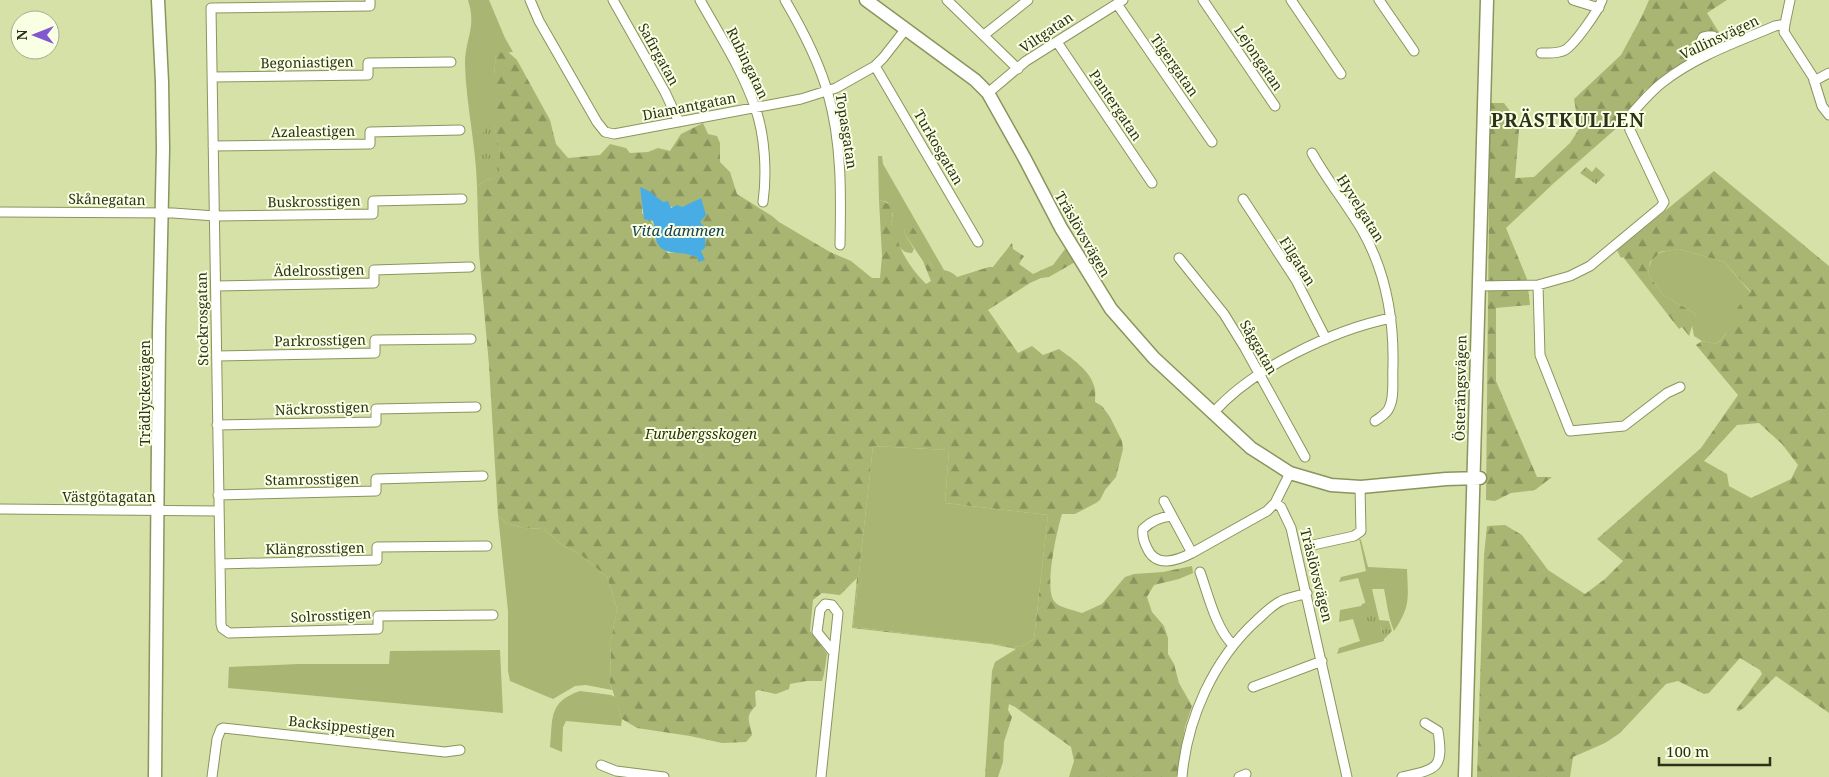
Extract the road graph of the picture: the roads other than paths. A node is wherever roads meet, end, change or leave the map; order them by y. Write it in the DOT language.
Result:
graph roads {
  1 [pos="370,0"];
  2 [pos="530,0"];
  3 [pos="613,0"];
  4 [pos="700,0"];
  5 [pos="785,0"];
  6 [pos="866,0"];
  7 [pos="947,0"];
  8 [pos="1028,0"];
  9 [pos="1203,0"];
  10 [pos="1291,0"];
  11 [pos="1379,0"];
  12 [pos="1488,0"];
  13 [pos="1573,0"];
  14 [pos="1790,0"];
  15 [pos="1120,2"];
  16 [pos="157,3"];
  17 [pos="1601,4"];
  18 [pos="1785,24"];
  19 [pos="905,30"];
  20 [pos="984,35"];
  21 [pos="1057,42"];
  22 [pos="1720,49"];
  23 [pos="1414,50"];
  24 [pos="1542,52"];
  25 [pos="451,62"];
  26 [pos="1691,63"];
  27 [pos="875,66"];
  28 [pos="1018,69"];
  29 [pos="1829,72"];
  30 [pos="1341,74"];
  31 [pos="212,77"];
  32 [pos="1814,81"];
  33 [pos="828,91"];
  34 [pos="988,93"];
  35 [pos="1275,106"];
  36 [pos="756,108"];
  37 [pos="1829,115"];
  38 [pos="679,122"];
  39 [pos="460,130"];
  40 [pos="1212,142"];
  41 [pos="213,146"];
  42 [pos="1312,153"];
  43 [pos="1152,183"];
  44 [pos="462,199"];
  45 [pos="1244,199"];
  46 [pos="763,202"];
  47 [pos="0,212"];
  48 [pos="162,213"];
  49 [pos="214,216"];
  50 [pos="978,242"];
  51 [pos="840,246"];
  52 [pos="1179,258"];
  53 [pos="470,268"];
  54 [pos="216,286"];
  55 [pos="1480,286"];
  56 [pos="1538,286"];
  57 [pos="1391,318"];
  58 [pos="471,339"];
  59 [pos="1326,339"];
  60 [pos="217,356"];
  61 [pos="1260,374"];
  62 [pos="1680,387"];
  63 [pos="476,407"];
  64 [pos="1212,413"];
  65 [pos="1375,421"];
  66 [pos="217,424"];
  67 [pos="1305,457"];
  68 [pos="1290,473"];
  69 [pos="483,476"];
  70 [pos="1476,478"];
  71 [pos="1360,487"];
  72 [pos="218,494"];
  73 [pos="1164,501"];
  74 [pos="1275,503"];
  75 [pos="0,509"];
  76 [pos="158,510"];
  77 [pos="218,511"];
  78 [pos="1172,516"];
  79 [pos="1313,545"];
  80 [pos="487,546"];
  81 [pos="1192,553"];
  82 [pos="220,564"];
  83 [pos="1200,572"];
  84 [pos="1307,593"];
  85 [pos="493,615"];
  86 [pos="222,628"];
  87 [pos="1233,645"];
  88 [pos="834,653"];
  89 [pos="1322,661"];
  90 [pos="1253,687"];
  91 [pos="1425,723"];
  92 [pos="460,750"];
  93 [pos="601,765"];
  94 [pos="155,777"];
  95 [pos="212,777"];
  96 [pos="664,777"];
  97 [pos="821,777"];
  98 [pos="1182,777"];
  99 [pos="1347,777"];
  100 [pos="1402,777"];
  101 [pos="1465,777"];
  102 [pos="1470,777"];
  1 -- 31 [label="street, Stockrosgatan"];
  2 -- 38 [label="street, Diamantgatan"];
  3 -- 38 [label="street, Safirgatan"];
  4 -- 36 [label="street, Rubingatan"];
  5 -- 33 [label="street, Topasgatan"];
  6 -- 19 [label="street, Träslövsvägen"];
  7 -- 20 [label="street"];
  8 -- 20 [label="street"];
  9 -- 35 [label="street, Lejongatan"];
  10 -- 30 [label="street"];
  11 -- 23 [label="street"];
  12 -- 55 [label="street, Österängsvägen"];
  13 -- 17 [label="street"];
  14 -- 18 [label="street"];
  15 -- 21 [label="street, Viltgatan"];
  15 -- 40 [label="street, Tigergatan"];
  16 -- 48 [label="street, Trädlyckevägen"];
  17 -- 24 [label="street"];
  18 -- 22 [label="street, Vallinsvägen"];
  18 -- 32 [label="street"];
  19 -- 27 [label="street, Diamantgatan"];
  19 -- 34 [label="street, Träslövsvägen"];
  20 -- 28 [label="street"];
  21 -- 28 [label="street, Viltgatan"];
  21 -- 43 [label="street, Pantergatan"];
  22 -- 26 [label="street, Vallinsvägen"];
  22 -- 26 [label="street"];
  25 -- 31 [label="street, Begoniastigen"];
  26 -- 56 [label="street, Vallinsvägen"];
  27 -- 33 [label="street, Diamantgatan"];
  27 -- 50 [label="street, Turkosgatan"];
  28 -- 34 [label="street, Viltgatan"];
  29 -- 32 [label="street"];
  31 -- 41 [label="street, Stockrosgatan"];
  32 -- 37 [label="street"];
  33 -- 36 [label="street, Diamantgatan"];
  33 -- 51 [label="street, Topasgatan"];
  34 -- 64 [label="street, Träslövsvägen"];
  36 -- 38 [label="street, Diamantgatan"];
  36 -- 46 [label="street, Rubingatan"];
  39 -- 41 [label="street, Azaleastigen"];
  41 -- 49 [label="street, Stockrosgatan"];
  42 -- 57 [label="street, Hyvelgatan"];
  44 -- 49 [label="street, Buskrosstigen"];
  45 -- 59 [label="street, Filgatan"];
  47 -- 48 [label="street, Skånegatan"];
  48 -- 49 [label="street, Skånegatan"];
  48 -- 76 [label="street, Trädlyckevägen"];
  49 -- 54 [label="street, Stockrosgatan"];
  52 -- 61 [label="street, Såggatan"];
  53 -- 54 [label="street, Ädelrosstigen"];
  54 -- 60 [label="street, Stockrosgatan"];
  55 -- 56 [label="street"];
  55 -- 70 [label="street, Österängsvägen"];
  56 -- 62 [label="street"];
  57 -- 59 [label="street"];
  57 -- 65 [label="street, Hyvelgatan"];
  58 -- 60 [label="street, Parkrosstigen"];
  59 -- 61 [label="street"];
  60 -- 66 [label="street, Stockrosgatan"];
  61 -- 64 [label="street"];
  61 -- 67 [label="street, Såggatan"];
  63 -- 66 [label="street, Näckrosstigen"];
  64 -- 68 [label="street, Träslövsvägen"];
  66 -- 72 [label="street, Stockrosgatan"];
  68 -- 71 [label="street, Träslövsvägen"];
  68 -- 74 [label="street"];
  69 -- 72 [label="street, Stamrosstigen"];
  70 -- 71 [label="street, Träslövsvägen"];
  70 -- 101 [label="street, Österängsvägen"];
  70 -- 102 [label="street, Österängsvägen"];
  71 -- 79 [label="street, Träslövsvägen"];
  72 -- 77 [label="street, Stockrosgatan"];
  73 -- 78 [label="street"];
  74 -- 81 [label="street"];
  74 -- 84 [label="street, Träslövsvägen"];
  75 -- 76 [label="street, Västgötagatan"];
  76 -- 77 [label="street, Västgötagatan"];
  76 -- 94 [label="street, Trädlyckevägen"];
  77 -- 82 [label="street, Stockrosgatan"];
  78 -- 81 [label="street"];
  78 -- 81 [label="street"];
  80 -- 82 [label="street, Klängrosstigen"];
  82 -- 86 [label="street, Stockrosgatan"];
  83 -- 87 [label="street"];
  84 -- 87 [label="street"];
  84 -- 89 [label="street, Träslövsvägen"];
  85 -- 86 [label="street, Solrosstigen"];
  87 -- 98 [label="street"];
  88 -- 88 [label="street"];
  88 -- 97 [label="street"];
  89 -- 90 [label="street"];
  89 -- 99 [label="street, Träslövsvägen"];
  91 -- 100 [label="street"];
  92 -- 95 [label="street, Backsippestigen"];
  93 -- 96 [label="street"];
}
